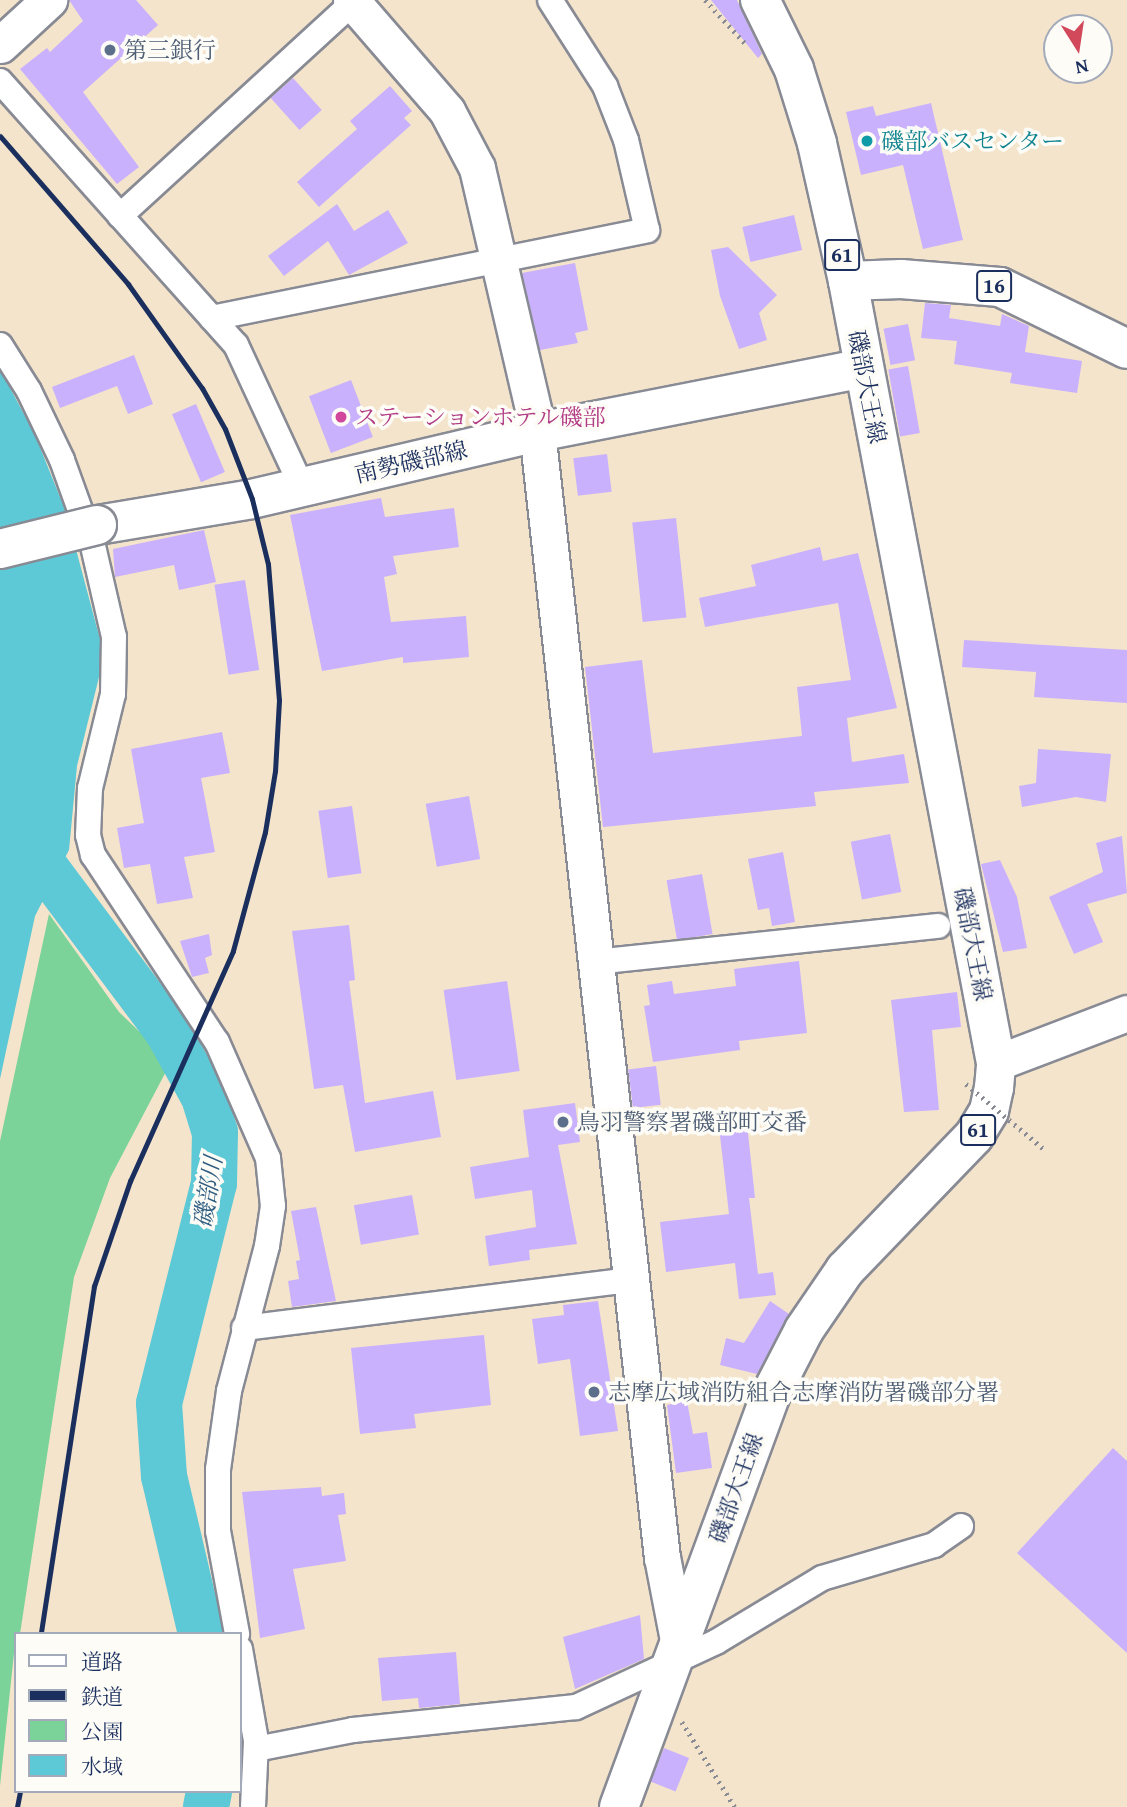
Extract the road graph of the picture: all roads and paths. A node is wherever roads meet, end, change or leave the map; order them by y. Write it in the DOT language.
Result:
graph roads {
  1 [pos="49,0"];
  2 [pos="550,0"];
  3 [pos="760,0"];
  4 [pos="354,1"];
  5 [pos="0,45"];
  6 [pos="0,81"];
  7 [pos="120,215"];
  8 [pos="501,258"];
  9 [pos="848,281"];
  10 [pos="212,318"];
  11 [pos="0,345"];
  12 [pos="1127,349"];
  13 [pos="863,368"];
  14 [pos="538,432"];
  15 [pos="302,487"];
  16 [pos="95,536"];
  17 [pos="0,549"];
  18 [pos="938,926"];
  19 [pos="595,962"];
  20 [pos="1127,1013"];
  21 [pos="981,1073"];
  22 [pos="1044,1149"];
  23 [pos="631,1280"];
  24 [pos="244,1328"];
  25 [pos="961,1526"];
  26 [pos="237,1632"];
  27 [pos="242,1662"];
  28 [pos="671,1668"];
  29 [pos="256,1749"];
  30 [pos="253,1807"];
  31 [pos="619,1807"];
  32 [pos="735,1807"];
  1 -- 5 [label="street"];
  2 -- 8 [label="street"];
  3 -- 9 [label="main road, 磯部大王線 / 61"];
  4 -- 7 [label="street"];
  4 -- 8 [label="street"];
  6 -- 7 [label="street"];
  7 -- 10 [label="street"];
  8 -- 10 [label="street"];
  8 -- 14 [label="street"];
  9 -- 12 [label="main road, 16"];
  9 -- 13 [label="main road, 磯部大王線 / 61"];
  10 -- 15 [label="street"];
  11 -- 16 [label="street"];
  13 -- 14 [label="main road, 南勢磯部線"];
  13 -- 21 [label="main road, 磯部大王線 / 61"];
  14 -- 15 [label="main road, 南勢磯部線"];
  14 -- 19 [label="street"];
  15 -- 16 [label="main road, 南勢磯部線"];
  16 -- 17 [label="main road, 南勢磯部線, bridge"];
  16 -- 24 [label="street"];
  18 -- 19 [label="street"];
  19 -- 23 [label="street"];
  20 -- 21 [label="street"];
  21 -- 22 [label="path, bridge"];
  21 -- 28 [label="main road, 磯部大王線 / 61"];
  23 -- 24 [label="street"];
  23 -- 28 [label="street"];
  24 -- 26 [label="street"];
  25 -- 28 [label="street"];
  27 -- 29 [label="street"];
  28 -- 29 [label="street"];
  28 -- 31 [label="main road, 磯部大王線 / 61"];
  28 -- 32 [label="path"];
  29 -- 30 [label="street"];
}
